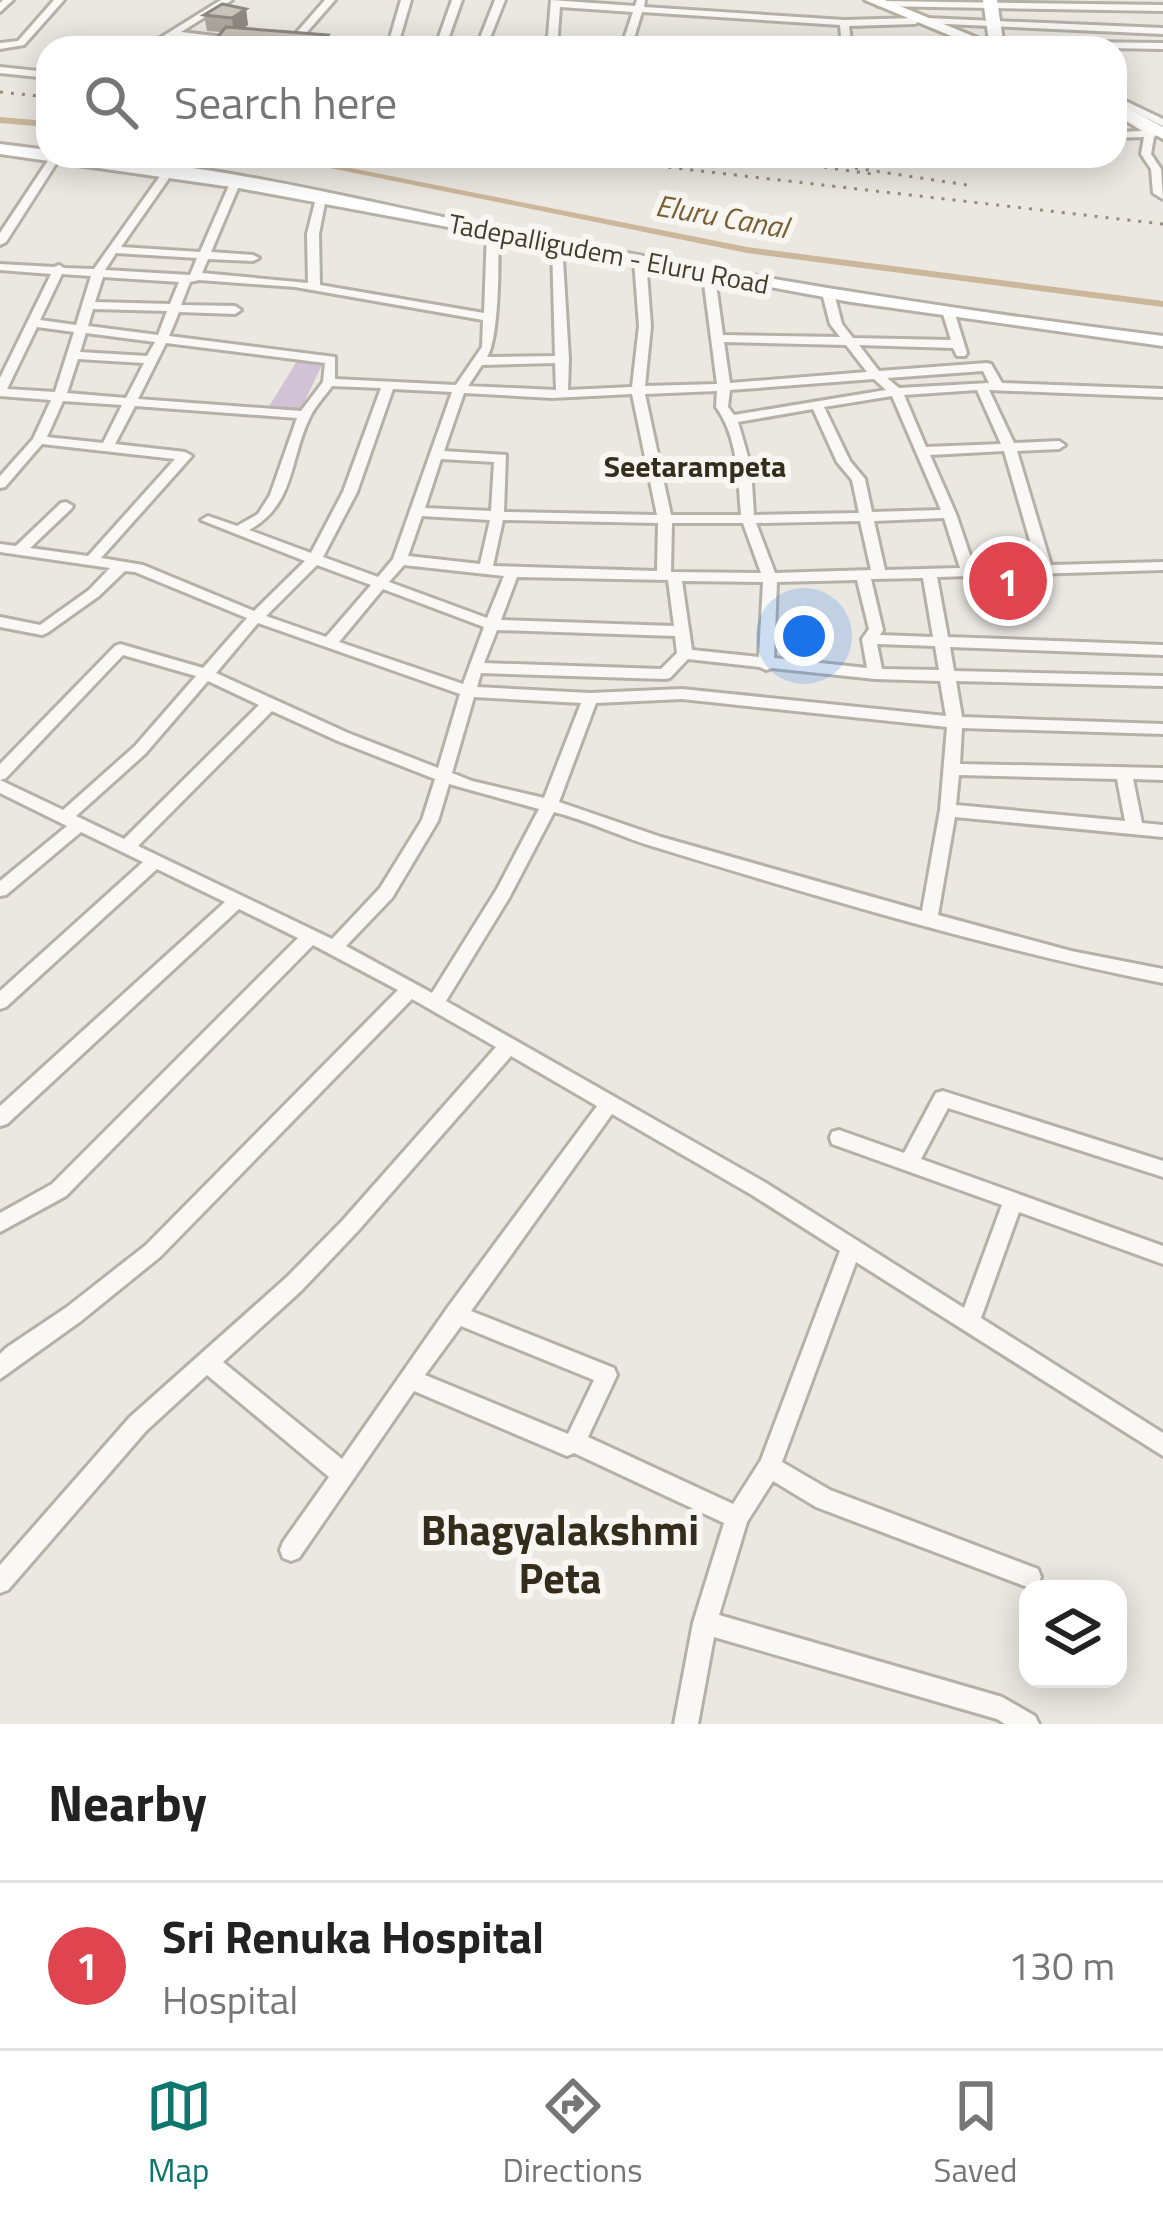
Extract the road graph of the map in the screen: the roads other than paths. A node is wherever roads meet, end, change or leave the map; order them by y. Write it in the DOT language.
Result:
graph roads {
  1 [pos="8,0"];
  2 [pos="59,0"];
  3 [pos="227,0"];
  4 [pos="330,0"];
  5 [pos="406,0"];
  6 [pos="457,0"];
  7 [pos="500,0"];
  8 [pos="861,0"];
  9 [pos="556,2"];
  10 [pos="876,2"];
  11 [pos="991,3"];
  12 [pos="640,5"];
  13 [pos="1163,8"];
  14 [pos="0,9"];
  15 [pos="921,21"];
  16 [pos="994,22"];
  17 [pos="844,23"];
  18 [pos="1163,31"];
  19 [pos="172,34"];
  20 [pos="169,36"];
  21 [pos="189,36"];
  22 [pos="298,36"];
  23 [pos="396,36"];
  24 [pos="444,36"];
  25 [pos="486,36"];
  26 [pos="553,36"];
  27 [pos="630,36"];
  28 [pos="846,36"];
  29 [pos="963,36"];
  30 [pos="993,36"];
  31 [pos="0,46"];
  32 [pos="1127,46"];
  33 [pos="1163,46"];
  34 [pos="0,70"];
  35 [pos="36,74"];
  36 [pos="1127,110"];
  37 [pos="1127,114"];
  38 [pos="1163,123"];
  39 [pos="1127,135"];
  40 [pos="1157,136"];
  41 [pos="0,146"];
  42 [pos="36,152"];
  43 [pos="44,168"];
  44 [pos="148,168"];
  45 [pos="179,168"];
  46 [pos="169,171"];
  47 [pos="236,181"];
  48 [pos="1163,196"];
  49 [pos="321,197"];
  50 [pos="494,232"];
  51 [pos="0,242"];
  52 [pos="558,245"];
  53 [pos="116,250"];
  54 [pos="204,256"];
  55 [pos="253,258"];
  56 [pos="640,260"];
  57 [pos="0,267"];
  58 [pos="59,268"];
  59 [pos="99,270"];
  60 [pos="717,271"];
  61 [pos="190,277"];
  62 [pos="314,287"];
  63 [pos="828,293"];
  64 [pos="92,305"];
  65 [pos="175,305"];
  66 [pos="235,310"];
  67 [pos="950,314"];
  68 [pos="973,314"];
  69 [pos="491,318"];
  70 [pos="34,323"];
  71 [pos="83,326"];
  72 [pos="163,337"];
  73 [pos="716,338"];
  74 [pos="1163,338"];
  75 [pos="852,343"];
  76 [pos="957,344"];
  77 [pos="74,355"];
  78 [pos="563,359"];
  79 [pos="152,360"];
  80 [pos="482,361"];
  81 [pos="967,368"];
  82 [pos="874,374"];
  83 [pos="329,382"];
  84 [pos="989,385"];
  85 [pos="724,387"];
  86 [pos="387,388"];
  87 [pos="638,391"];
  88 [pos="0,392"];
  89 [pos="458,392"];
  90 [pos="896,392"];
  91 [pos="1163,393"];
  92 [pos="60,394"];
  93 [pos="562,394"];
  94 [pos="134,399"];
  95 [pos="817,405"];
  96 [pos="304,415"];
  97 [pos="731,419"];
  98 [pos="39,440"];
  99 [pos="1058,445"];
  100 [pos="1009,447"];
  101 [pos="107,448"];
  102 [pos="924,452"];
  103 [pos="436,455"];
  104 [pos="0,484"];
  105 [pos="66,506"];
  106 [pos="419,512"];
  107 [pos="949,514"];
  108 [pos="497,517"];
  109 [pos="865,518"];
  110 [pos="748,519"];
  111 [pos="208,520"];
  112 [pos="665,520"];
  113 [pos="238,531"];
  114 [pos="0,548"];
  115 [pos="19,550"];
  116 [pos="315,559"];
  117 [pos="92,560"];
  118 [pos="400,560"];
  119 [pos="122,565"];
  120 [pos="1163,566"];
  121 [pos="485,571"];
  122 [pos="1046,572"];
  123 [pos="512,573"];
  124 [pos="969,573"];
  125 [pos="871,575"];
  126 [pos="929,575"];
  127 [pos="669,576"];
  128 [pos="770,578"];
  129 [pos="382,583"];
  130 [pos="256,617"];
  131 [pos="0,622"];
  132 [pos="493,625"];
  133 [pos="679,631"];
  134 [pos="869,639"];
  135 [pos="942,640"];
  136 [pos="329,644"];
  137 [pos="1163,650"];
  138 [pos="685,654"];
  139 [pos="766,664"];
  140 [pos="475,668"];
  141 [pos="205,674"];
  142 [pos="875,674"];
  143 [pos="949,675"];
  144 [pos="1163,682"];
  145 [pos="470,692"];
  146 [pos="590,698"];
  147 [pos="269,704"];
  148 [pos="955,722"];
  149 [pos="1163,729"];
  150 [pos="952,769"];
  151 [pos="1124,773"];
  152 [pos="0,774"];
  153 [pos="1163,774"];
  154 [pos="440,776"];
  155 [pos="0,786"];
  156 [pos="548,805"];
  157 [pos="948,810"];
  158 [pos="74,820"];
  159 [pos="1135,829"];
  160 [pos="1163,831"];
  161 [pos="126,847"];
  162 [pos="154,862"];
  163 [pos="0,890"];
  164 [pos="236,902"];
  165 [pos="929,920"];
  166 [pos="310,937"];
  167 [pos="334,948"];
  168 [pos="1163,976"];
  169 [pos="410,989"];
  170 [pos="0,1002"];
  171 [pos="435,1003"];
  172 [pos="509,1045"];
  173 [pos="610,1103"];
  174 [pos="0,1118"];
  175 [pos="839,1138"];
  176 [pos="908,1164"];
  177 [pos="1163,1169"];
  178 [pos="1012,1204"];
  179 [pos="0,1223"];
  180 [pos="852,1247"];
  181 [pos="1163,1255"];
  182 [pos="455,1314"];
  183 [pos="970,1320"];
  184 [pos="206,1361"];
  185 [pos="0,1369"];
  186 [pos="410,1379"];
  187 [pos="575,1442"];
  188 [pos="1163,1445"];
  189 [pos="769,1467"];
  190 [pos="343,1474"];
  191 [pos="737,1516"];
  192 [pos="291,1550"];
  193 [pos="1030,1576"];
  194 [pos="0,1582"];
  195 [pos="705,1624"];
  196 [pos="686,1724"];
  197 [pos="1028,1724"];
  1 -- 14 [label="street"];
  2 -- 31 [label="street"];
  3 -- 19 [label="street"];
  4 -- 22 [label="street"];
  5 -- 23 [label="street"];
  6 -- 24 [label="street"];
  7 -- 25 [label="street"];
  8 -- 15 [label="main road"];
  9 -- 12 [label="street"];
  9 -- 26 [label="street"];
  10 -- 11 [label="street"];
  10 -- 15 [label="main road"];
  11 -- 13 [label="street"];
  11 -- 16 [label="main road"];
  12 -- 17 [label="street"];
  12 -- 27 [label="street"];
  15 -- 16 [label="street"];
  15 -- 17 [label="street"];
  15 -- 29 [label="main road"];
  16 -- 18 [label="street"];
  16 -- 30 [label="main road"];
  17 -- 28 [label="street"];
  19 -- 20 [label="street"];
  19 -- 21 [label="street"];
  32 -- 33 [label="street"];
  34 -- 35 [label="street"];
  36 -- 38 [label="street"];
  37 -- 40 [label="main road"];
  39 -- 40 [label="street"];
  40 -- 48 [label="street"];
  41 -- 42 [label="main road, Tadepalligudem - Eluru Road"];
  43 -- 51 [label="street"];
  44 -- 46 [label="main road, Tadepalligudem - Eluru Road"];
  45 -- 60 [label="main road, Tadepalligudem - Eluru Road"];
  46 -- 47 [label="main road, Tadepalligudem - Eluru Road"];
  46 -- 53 [label="street"];
  47 -- 49 [label="main road, Tadepalligudem - Eluru Road"];
  47 -- 54 [label="street"];
  49 -- 50 [label="main road, Tadepalligudem - Eluru Road"];
  49 -- 62 [label="street"];
  50 -- 52 [label="main road, Tadepalligudem - Eluru Road"];
  50 -- 69 [label="street"];
  52 -- 56 [label="main road, Tadepalligudem - Eluru Road"];
  52 -- 78 [label="street"];
  53 -- 54 [label="street"];
  53 -- 59 [label="street"];
  54 -- 55 [label="street"];
  54 -- 61 [label="street"];
  56 -- 60 [label="main road, Tadepalligudem - Eluru Road"];
  56 -- 87 [label="street"];
  57 -- 58 [label="street"];
  58 -- 59 [label="street"];
  58 -- 70 [label="street"];
  59 -- 61 [label="street"];
  59 -- 64 [label="street"];
  60 -- 63 [label="main road, Tadepalligudem - Eluru Road"];
  60 -- 68 [label="main road, Tadepalligudem - Eluru Road"];
  60 -- 73 [label="street"];
  61 -- 62 [label="street"];
  61 -- 65 [label="street"];
  62 -- 69 [label="street"];
  63 -- 67 [label="main road, Tadepalligudem - Eluru Road"];
  63 -- 75 [label="street"];
  64 -- 65 [label="street"];
  64 -- 71 [label="street"];
  65 -- 66 [label="street"];
  65 -- 72 [label="street"];
  67 -- 68 [label="main road, Tadepalligudem - Eluru Road"];
  67 -- 76 [label="street"];
  68 -- 74 [label="main road, Tadepalligudem - Eluru Road"];
  69 -- 80 [label="street"];
  70 -- 71 [label="street"];
  70 -- 88 [label="street"];
  71 -- 72 [label="street"];
  71 -- 77 [label="street"];
  72 -- 79 [label="street"];
  72 -- 83 [label="street"];
  73 -- 75 [label="street"];
  73 -- 85 [label="street"];
  75 -- 76 [label="street"];
  75 -- 82 [label="street"];
  76 -- 81 [label="street"];
  77 -- 79 [label="street"];
  77 -- 92 [label="street"];
  78 -- 80 [label="street"];
  78 -- 93 [label="street"];
  79 -- 94 [label="street"];
  80 -- 89 [label="street"];
  81 -- 82 [label="street"];
  81 -- 84 [label="street"];
  82 -- 85 [label="street"];
  82 -- 90 [label="street"];
  83 -- 86 [label="street"];
  83 -- 96 [label="street"];
  84 -- 90 [label="street"];
  84 -- 91 [label="street"];
  84 -- 100 [label="street"];
  85 -- 87 [label="street"];
  85 -- 97 [label="street"];
  86 -- 89 [label="street"];
  86 -- 116 [label="street"];
  87 -- 93 [label="street"];
  87 -- 112 [label="street"];
  88 -- 92 [label="street"];
  89 -- 93 [label="street"];
  89 -- 103 [label="street"];
  90 -- 95 [label="street"];
  90 -- 102 [label="street"];
  92 -- 94 [label="street"];
  92 -- 98 [label="street"];
  94 -- 96 [label="street"];
  94 -- 101 [label="street"];
  95 -- 97 [label="street"];
  95 -- 109 [label="street"];
  96 -- 113 [label="street"];
  97 -- 110 [label="street"];
  98 -- 101 [label="street"];
  98 -- 104 [label="street"];
  99 -- 100 [label="street"];
  100 -- 102 [label="street"];
  100 -- 122 [label="street"];
  101 -- 117 [label="street"];
  102 -- 107 [label="street"];
  103 -- 106 [label="street"];
  103 -- 108 [label="street"];
  105 -- 115 [label="street"];
  106 -- 108 [label="street"];
  106 -- 118 [label="street"];
  107 -- 109 [label="street"];
  107 -- 124 [label="street"];
  108 -- 112 [label="street"];
  108 -- 121 [label="street"];
  109 -- 110 [label="street"];
  109 -- 125 [label="street"];
  110 -- 112 [label="street"];
  110 -- 128 [label="street"];
  111 -- 113 [label="street"];
  112 -- 127 [label="street"];
  113 -- 116 [label="street"];
  114 -- 115 [label="street"];
  115 -- 117 [label="street"];
  116 -- 129 [label="street"];
  116 -- 130 [label="street"];
  117 -- 119 [label="street"];
  118 -- 121 [label="street"];
  118 -- 129 [label="street"];
  119 -- 130 [label="street"];
  119 -- 131 [label="street"];
  120 -- 122 [label="street"];
  121 -- 123 [label="street"];
  122 -- 124 [label="street"];
  123 -- 127 [label="street"];
  123 -- 132 [label="street"];
  124 -- 126 [label="street"];
  125 -- 126 [label="street"];
  125 -- 128 [label="street"];
  125 -- 134 [label="street"];
  126 -- 135 [label="street"];
  127 -- 128 [label="street"];
  127 -- 133 [label="street"];
  128 -- 139 [label="street"];
  129 -- 132 [label="street"];
  129 -- 136 [label="street"];
  130 -- 136 [label="street"];
  130 -- 141 [label="street"];
  132 -- 133 [label="street"];
  132 -- 140 [label="street"];
  133 -- 138 [label="street"];
  134 -- 135 [label="street"];
  134 -- 142 [label="street"];
  135 -- 137 [label="street"];
  135 -- 143 [label="street"];
  136 -- 145 [label="street"];
  138 -- 139 [label="street"];
  138 -- 140 [label="street"];
  139 -- 142 [label="street"];
  140 -- 145 [label="street"];
  141 -- 147 [label="street"];
  141 -- 152 [label="street"];
  141 -- 158 [label="street"];
  142 -- 143 [label="street"];
  143 -- 144 [label="street"];
  143 -- 148 [label="street"];
  145 -- 146 [label="street"];
  145 -- 154 [label="street"];
  146 -- 148 [label="street"];
  146 -- 156 [label="street"];
  147 -- 154 [label="street"];
  147 -- 161 [label="street"];
  148 -- 149 [label="street"];
  148 -- 150 [label="street"];
  150 -- 151 [label="street"];
  150 -- 157 [label="street"];
  151 -- 153 [label="street"];
  151 -- 159 [label="street"];
  154 -- 156 [label="street"];
  154 -- 167 [label="street"];
  155 -- 158 [label="street"];
  156 -- 165 [label="street"];
  156 -- 171 [label="street"];
  157 -- 159 [label="street"];
  157 -- 165 [label="street"];
  158 -- 161 [label="street"];
  158 -- 163 [label="street"];
  159 -- 160 [label="street"];
  161 -- 162 [label="street"];
  162 -- 164 [label="street"];
  162 -- 170 [label="street"];
  164 -- 166 [label="street"];
  164 -- 174 [label="street"];
  165 -- 168 [label="street"];
  166 -- 167 [label="street"];
  166 -- 179 [label="street"];
  167 -- 169 [label="street"];
  169 -- 171 [label="street"];
  169 -- 185 [label="street"];
  171 -- 172 [label="street"];
  172 -- 173 [label="street"];
  172 -- 184 [label="street"];
  173 -- 180 [label="street"];
  173 -- 182 [label="street"];
  175 -- 176 [label="street"];
  176 -- 177 [label="street"];
  176 -- 178 [label="street"];
  178 -- 181 [label="street"];
  178 -- 183 [label="street"];
  180 -- 183 [label="street"];
  180 -- 189 [label="street"];
  182 -- 186 [label="street"];
  182 -- 187 [label="street"];
  183 -- 188 [label="street"];
  184 -- 190 [label="street"];
  184 -- 194 [label="street"];
  186 -- 187 [label="street"];
  186 -- 190 [label="street"];
  187 -- 191 [label="street"];
  189 -- 191 [label="street"];
  189 -- 193 [label="street"];
  190 -- 192 [label="street"];
  191 -- 195 [label="street"];
  195 -- 196 [label="street"];
  195 -- 197 [label="street"];
}
